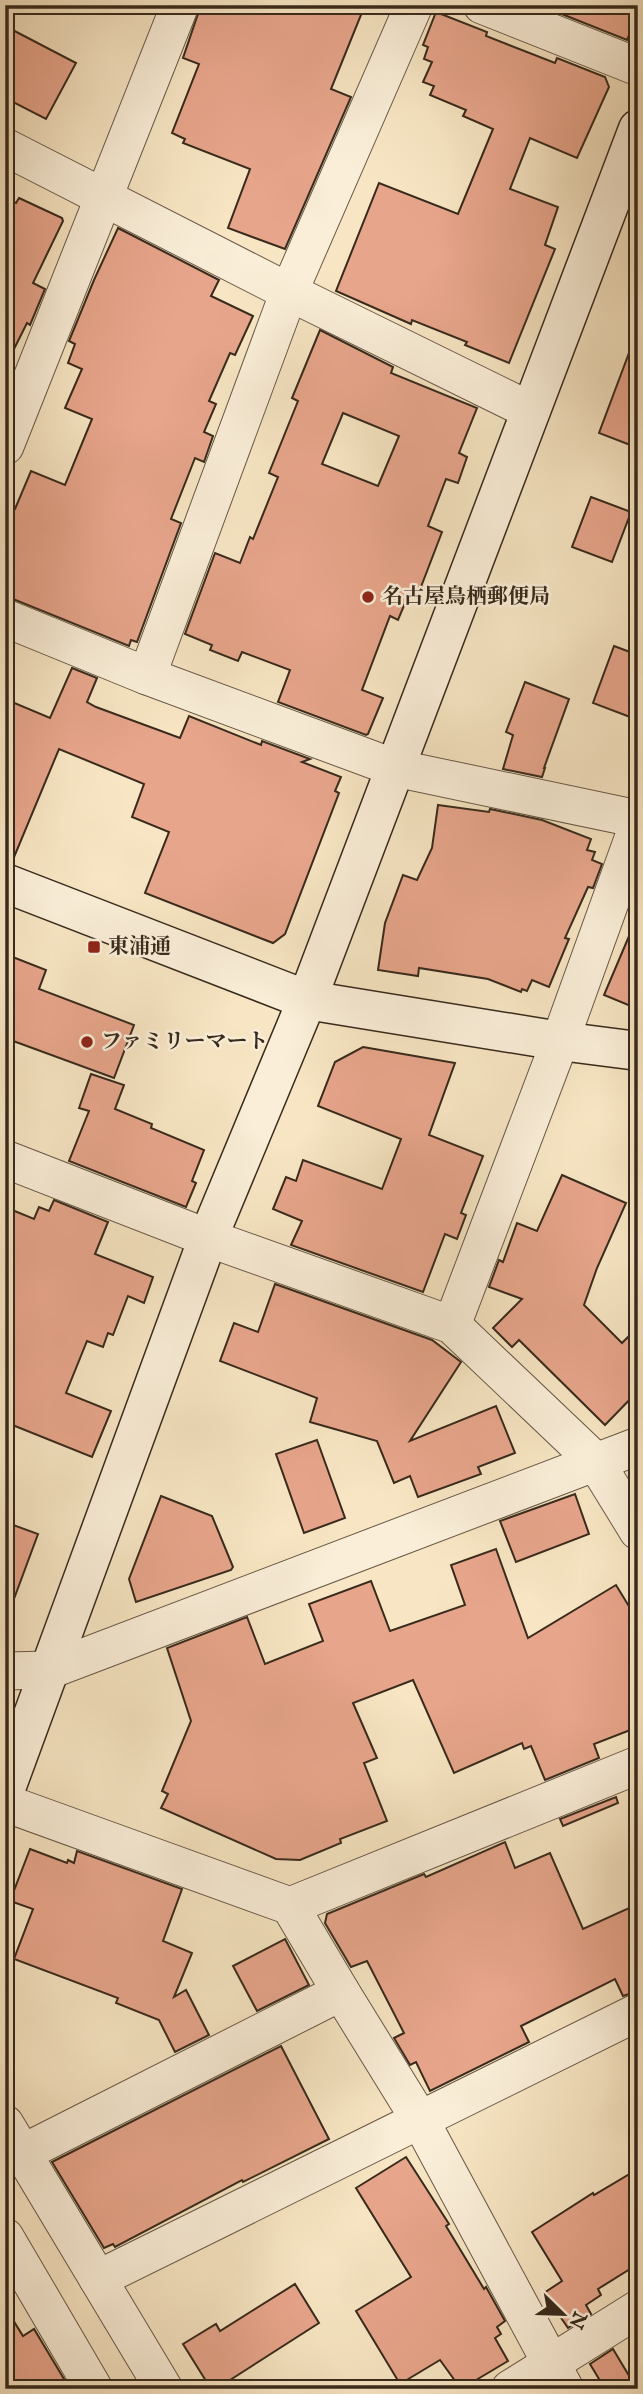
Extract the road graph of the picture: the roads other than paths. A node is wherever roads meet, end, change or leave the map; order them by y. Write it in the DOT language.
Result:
graph roads {
  1 [pos="180,5"];
  2 [pos="414,5"];
  3 [pos="482,5"];
  4 [pos="638,67"];
  5 [pos="638,129"];
  6 [pos="5,147"];
  7 [pos="104,197"];
  8 [pos="289,292"];
  9 [pos="531,411"];
  10 [pos="5,446"];
  11 [pos="5,618"];
  12 [pos="147,676"];
  13 [pos="395,768"];
  14 [pos="638,819"];
  15 [pos="638,825"];
  16 [pos="5,883"];
  17 [pos="307,1000"];
  18 [pos="560,1041"];
  19 [pos="638,1051"];
  20 [pos="5,1159"];
  21 [pos="208,1238"];
  22 [pos="452,1325"];
  23 [pos="638,1446"];
  24 [pos="595,1461"];
  25 [pos="638,1531"];
  26 [pos="50,1670"];
  27 [pos="5,1671"];
  28 [pos="638,1765"];
  29 [pos="5,1791"];
  30 [pos="5,1803"];
  31 [pos="290,1906"];
  32 [pos="341,1992"];
  33 [pos="638,2012"];
  34 [pos="420,2120"];
  35 [pos="14,2138"];
  36 [pos="5,2236"];
  37 [pos="98,2279"];
  38 [pos="638,2309"];
  39 [pos="558,2376"];
  40 [pos="94,2389"];
  41 [pos="164,2389"];
  42 [pos="510,2389"];
  1 -- 7 [label="street"];
  2 -- 8 [label="street"];
  3 -- 4 [label="street"];
  5 -- 9 [label="street"];
  6 -- 7 [label="street"];
  7 -- 8 [label="street"];
  7 -- 10 [label="street"];
  8 -- 9 [label="street"];
  8 -- 12 [label="street"];
  9 -- 13 [label="street"];
  11 -- 12 [label="street"];
  12 -- 13 [label="street"];
  13 -- 14 [label="street"];
  13 -- 17 [label="street"];
  15 -- 18 [label="street"];
  16 -- 17 [label="street"];
  17 -- 18 [label="street"];
  17 -- 21 [label="street"];
  18 -- 19 [label="street"];
  18 -- 22 [label="street"];
  20 -- 21 [label="street"];
  21 -- 22 [label="street"];
  21 -- 26 [label="street"];
  22 -- 24 [label="street"];
  23 -- 24 [label="street"];
  24 -- 25 [label="street"];
  24 -- 26 [label="street"];
  26 -- 27 [label="street"];
  26 -- 29 [label="street"];
  28 -- 31 [label="street"];
  30 -- 31 [label="street"];
  31 -- 32 [label="street"];
  32 -- 34 [label="street"];
  32 -- 35 [label="street"];
  33 -- 34 [label="street"];
  34 -- 37 [label="street"];
  34 -- 39 [label="street"];
  35 -- 37 [label="street"];
  36 -- 40 [label="street"];
  37 -- 41 [label="street"];
  38 -- 39 [label="street"];
  39 -- 42 [label="street"];
}
